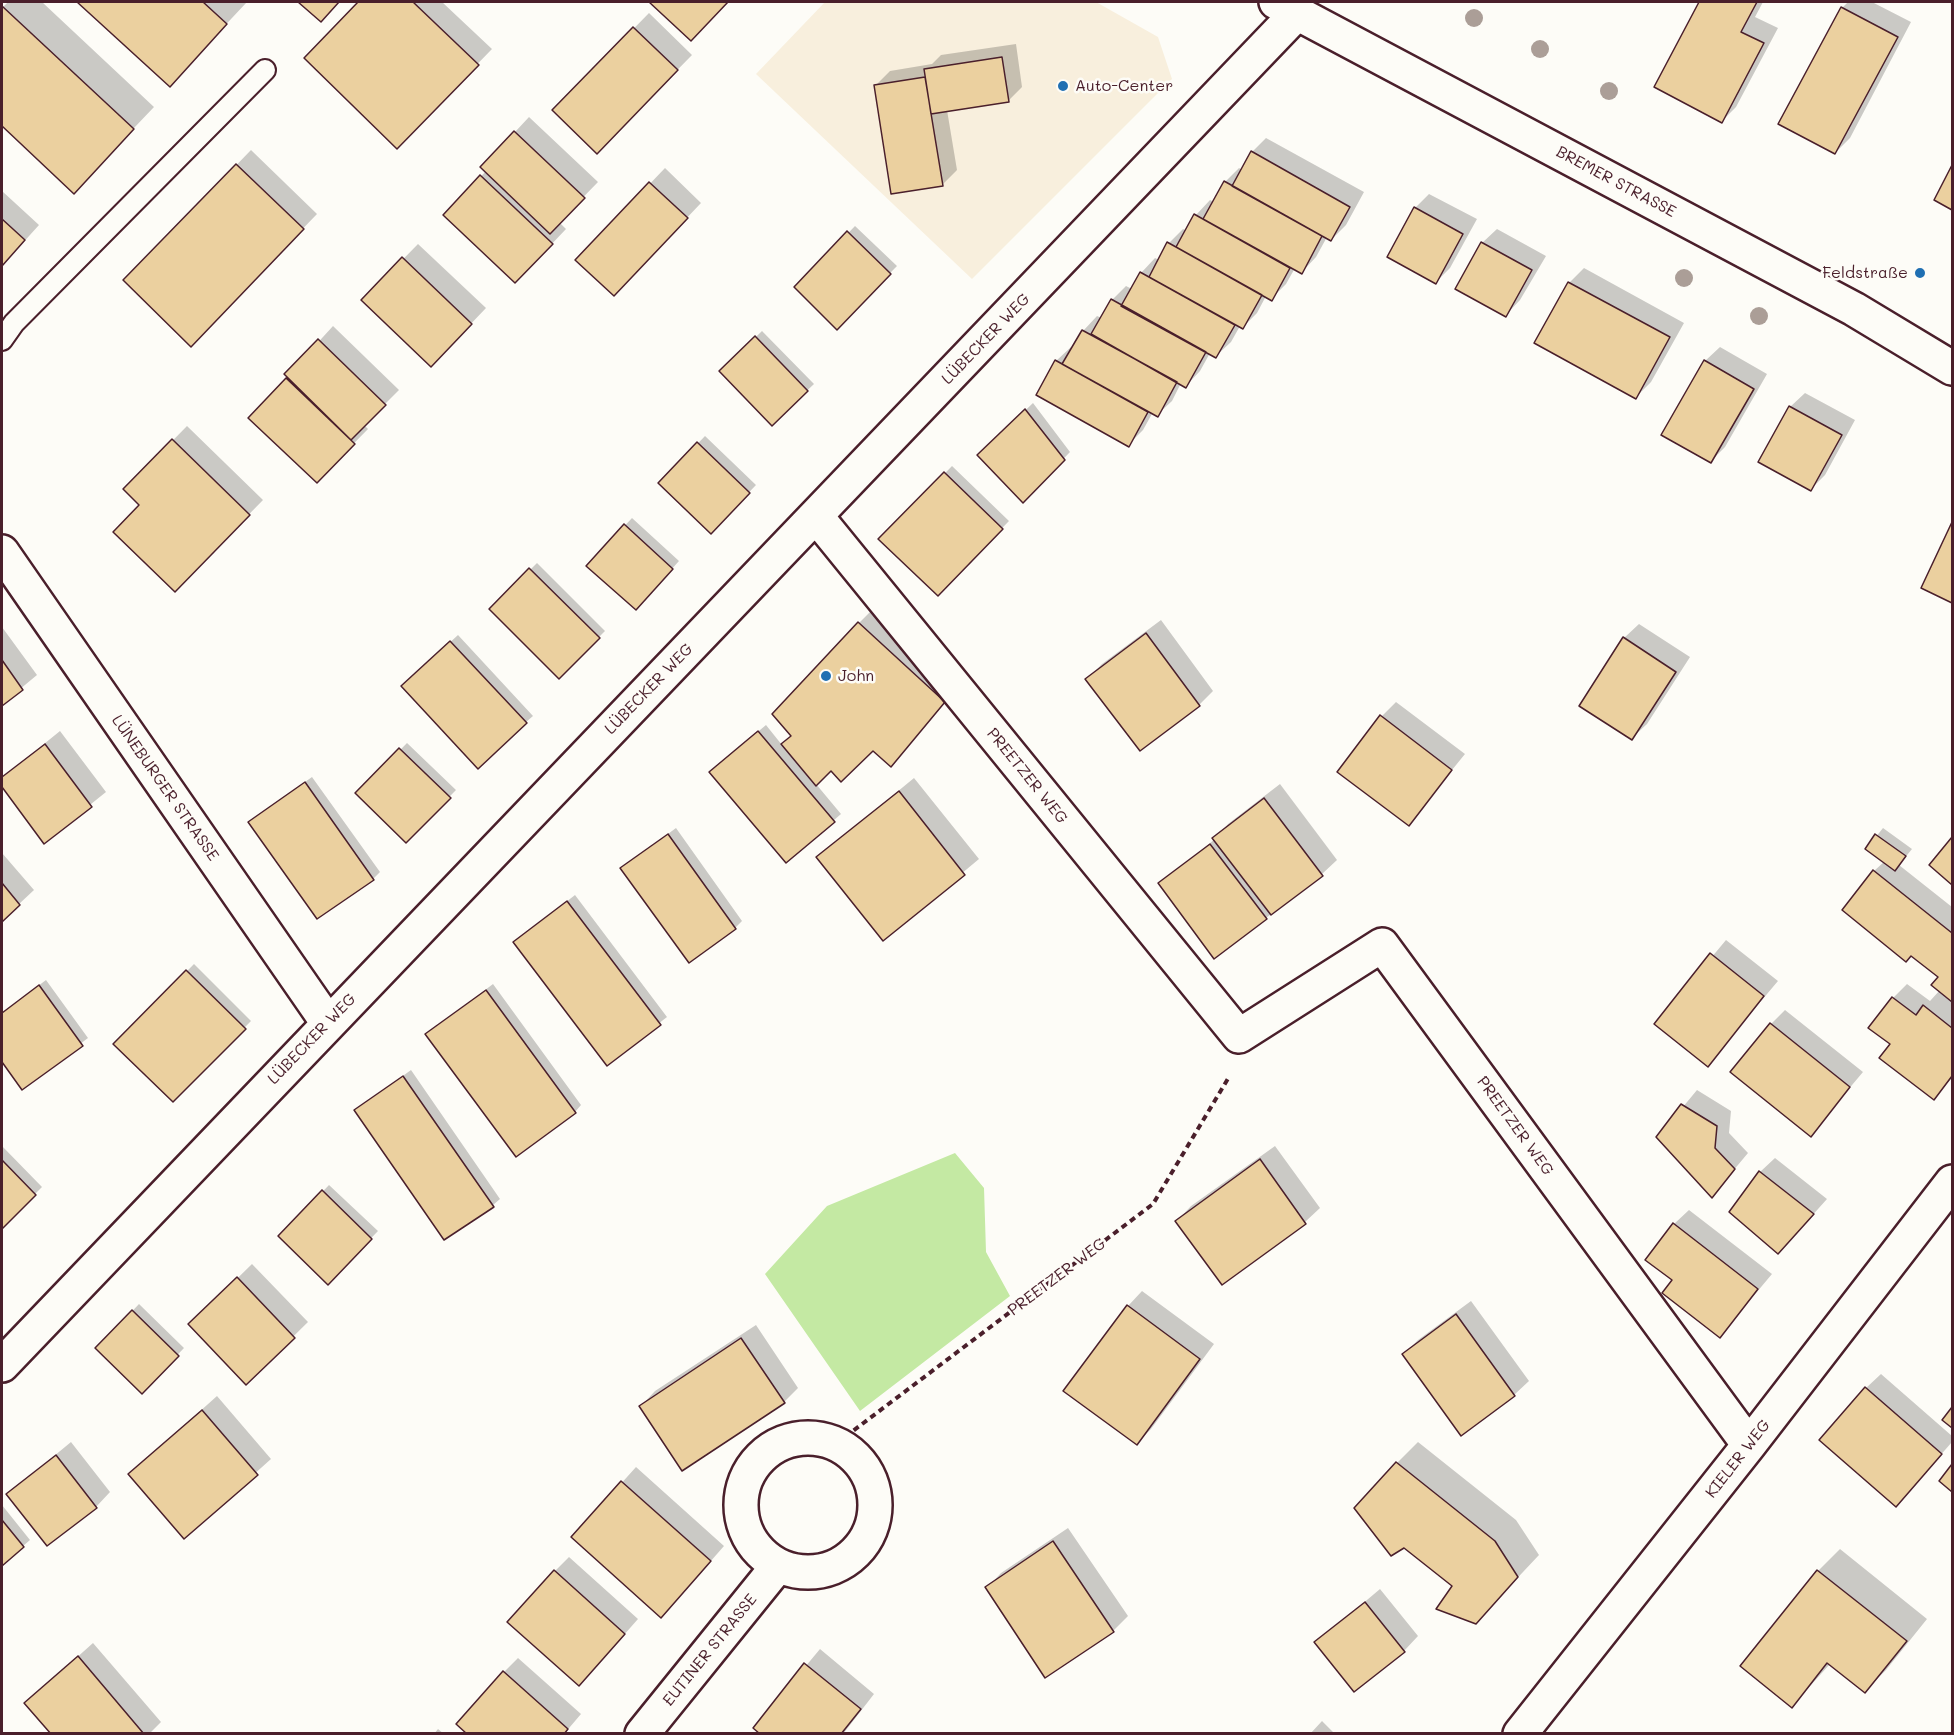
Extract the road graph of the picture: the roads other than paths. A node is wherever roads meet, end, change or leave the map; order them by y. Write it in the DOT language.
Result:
graph roads {
  1 [pos="1286,7"];
  2 [pos="265,70"];
  3 [pos="2,339"];
  4 [pos="1953,368"];
  5 [pos="816,516"];
  6 [pos="2,552"];
  7 [pos="328,1023"];
  8 [pos="1953,1182"];
  9 [pos="2,1365"];
  10 [pos="1749,1445"];
  11 [pos="777,1567"];
  12 [pos="642,1734"];
  13 [pos="1520,1734"];
  1 -- 4 [label="street, BREMER STRASSE"];
  1 -- 5 [label="street, LÜBECKER WEG"];
  2 -- 3 [label="lane"];
  5 -- 7 [label="street, LÜBECKER WEG"];
  5 -- 10 [label="street, PREETZER WEG"];
  6 -- 7 [label="street, LÜNEBURGER STRASSE"];
  7 -- 9 [label="street, LÜBECKER WEG"];
  8 -- 10 [label="street, KIELER WEG"];
  10 -- 13 [label="street, KIELER WEG"];
  11 -- 11 [label="street"];
  11 -- 12 [label="street, EUTINER STRASSE"];
}
